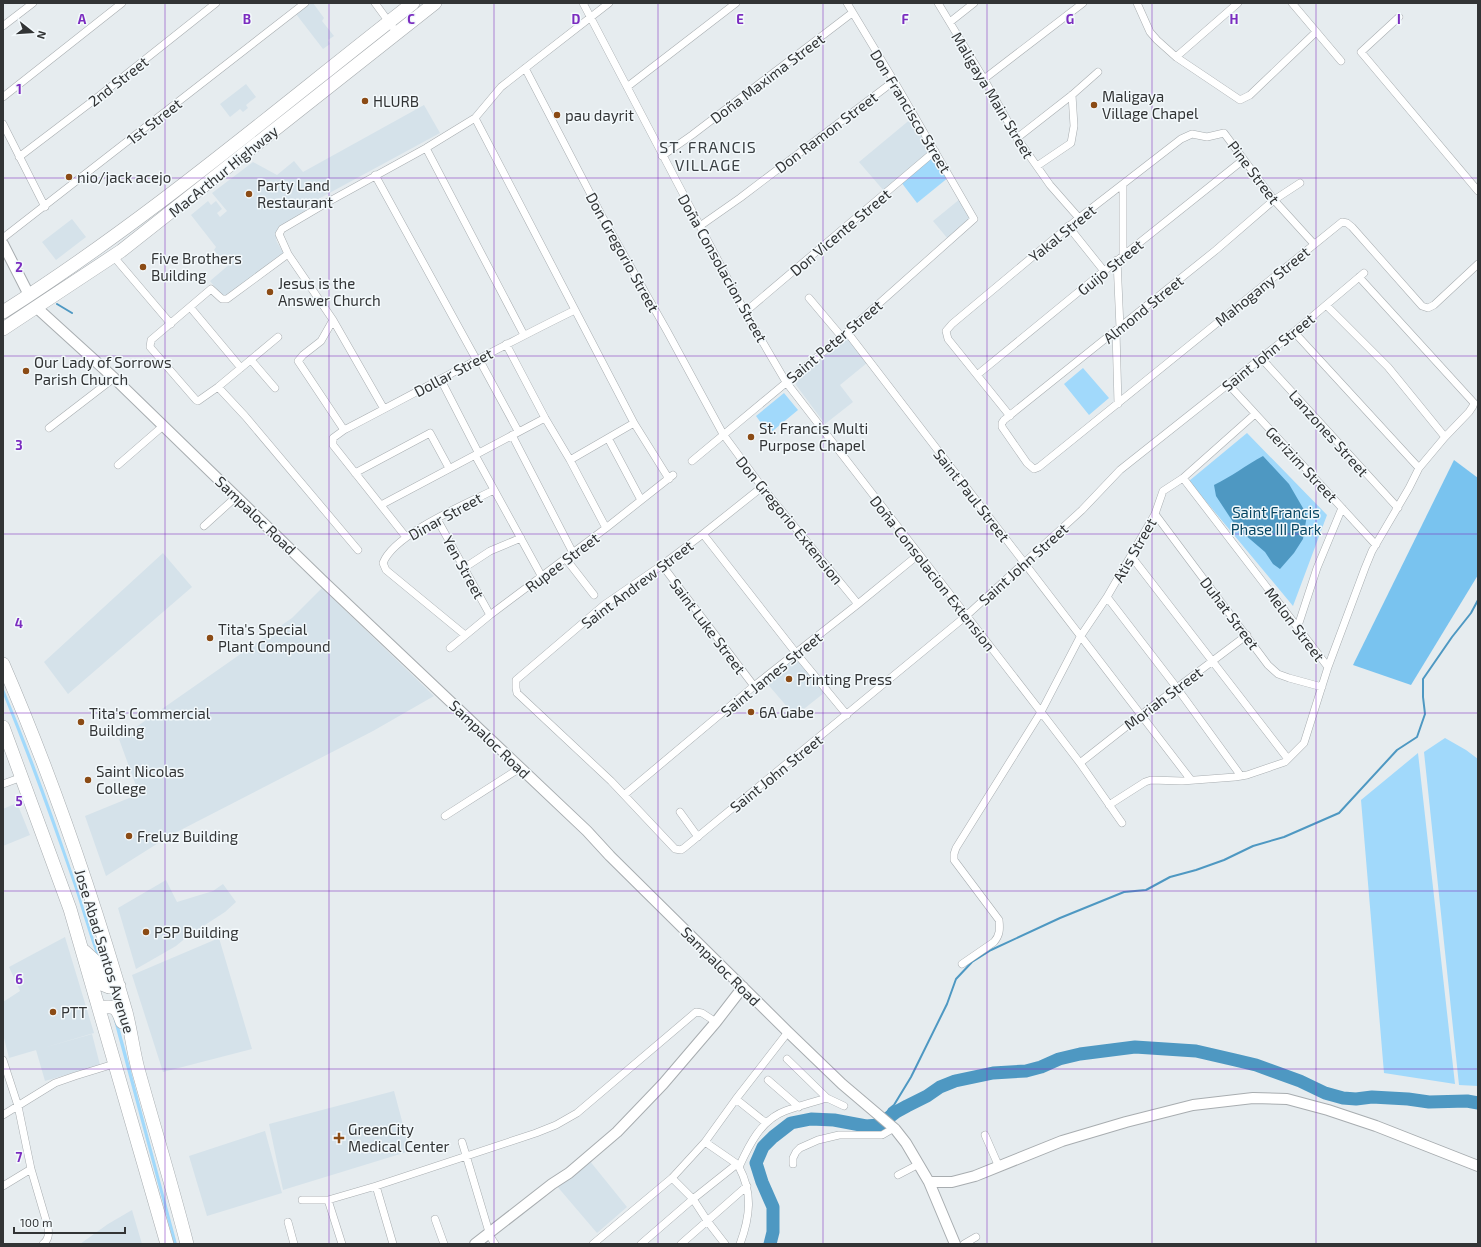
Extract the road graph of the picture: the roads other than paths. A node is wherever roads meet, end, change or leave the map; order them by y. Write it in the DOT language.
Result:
graph roads {
  1 [pos="33,3"];
  2 [pos="122,3"];
  3 [pos="216,3"];
  4 [pos="305,3"];
  5 [pos="375,3"];
  6 [pos="413,3"];
  7 [pos="435,3"];
  8 [pos="583,3"];
  9 [pos="610,3"];
  10 [pos="736,3"];
  11 [pos="847,3"];
  12 [pos="938,3"];
  13 [pos="974,3"];
  14 [pos="1083,3"];
  15 [pos="1137,3"];
  16 [pos="1238,3"];
  17 [pos="1292,3"];
  18 [pos="852,13"];
  19 [pos="591,17"];
  20 [pos="1399,17"];
  21 [pos="389,21"];
  22 [pos="950,22"];
  23 [pos="3,26"];
  24 [pos="1316,32"];
  25 [pos="397,33"];
  26 [pos="1176,57"];
  27 [pos="1341,61"];
  28 [pos="526,68"];
  29 [pos="1098,72"];
  30 [pos="984,79"];
  31 [pos="894,81"];
  32 [pos="627,87"];
  33 [pos="1072,95"];
  34 [pos="3,97"];
  35 [pos="475,118"];
  36 [pos="3,124"];
  37 [pos="1017,138"];
  38 [pos="1181,139"];
  39 [pos="426,148"];
  40 [pos="935,151"];
  41 [pos="662,156"];
  42 [pos="18,157"];
  43 [pos="1243,160"];
  44 [pos="1036,166"];
  45 [pos="375,175"];
  46 [pos="1300,182"];
  47 [pos="1123,185"];
  48 [pos="1478,191"];
  49 [pos="1274,200"];
  50 [pos="45,207"];
  51 [pos="1079,218"];
  52 [pos="974,219"];
  53 [pos="700,226"];
  54 [pos="1068,226"];
  55 [pos="3,238"];
  56 [pos="3,244"];
  57 [pos="1314,244"];
  58 [pos="288,254"];
  59 [pos="1123,256"];
  60 [pos="114,257"];
  61 [pos="1117,260"];
  62 [pos="1478,264"];
  63 [pos="1104,271"];
  64 [pos="26,289"];
  65 [pos="809,298"];
  66 [pos="1326,305"];
  67 [pos="190,307"];
  68 [pos="37,308"];
  69 [pos="575,310"];
  70 [pos="3,312"];
  71 [pos="746,312"];
  72 [pos="333,320"];
  73 [pos="171,324"];
  74 [pos="3,329"];
  75 [pos="1118,329"];
  76 [pos="847,332"];
  77 [pos="1294,332"];
  78 [pos="524,335"];
  79 [pos="840,336"];
  80 [pos="278,337"];
  81 [pos="506,344"];
  82 [pos="1261,358"];
  83 [pos="476,359"];
  84 [pos="251,360"];
  85 [pos="242,368"];
  86 [pos="977,375"];
  87 [pos="114,378"];
  88 [pos="441,380"];
  89 [pos="786,382"];
  90 [pos="1228,384"];
  91 [pos="218,387"];
  92 [pos="275,388"];
  93 [pos="1118,404"];
  94 [pos="384,409"];
  95 [pos="1255,414"];
  96 [pos="1010,416"];
  97 [pos="544,418"];
  98 [pos="634,423"];
  99 [pos="163,426"];
  100 [pos="49,428"];
  101 [pos="344,430"];
  102 [pos="515,433"];
  103 [pos="723,434"];
  104 [pos="1445,436"];
  105 [pos="608,438"];
  106 [pos="477,454"];
  107 [pos="570,460"];
  108 [pos="692,461"];
  109 [pos="118,465"];
  110 [pos="449,468"];
  111 [pos="1419,468"];
  112 [pos="355,473"];
  113 [pos="1183,478"];
  114 [pos="762,486"];
  115 [pos="494,490"];
  116 [pos="237,496"];
  117 [pos="642,500"];
  118 [pos="381,505"];
  119 [pos="1342,508"];
  120 [pos="1398,508"];
  121 [pos="1155,514"];
  122 [pos="437,519"];
  123 [pos="204,526"];
  124 [pos="606,528"];
  125 [pos="704,534"];
  126 [pos="406,537"];
  127 [pos="521,538"];
  128 [pos="1376,545"];
  129 [pos="358,550"];
  130 [pos="573,553"];
  131 [pos="918,555"];
  132 [pos="1131,556"];
  133 [pos="566,559"];
  134 [pos="1024,562"];
  135 [pos="662,565"];
  136 [pos="464,568"];
  137 [pos="542,577"];
  138 [pos="594,595"];
  139 [pos="1107,597"];
  140 [pos="858,604"];
  141 [pos="490,615"];
  142 [pos="966,616"];
  143 [pos="1298,626"];
  144 [pos="1247,635"];
  145 [pos="465,636"];
  146 [pos="1080,637"];
  147 [pos="450,648"];
  148 [pos="796,653"];
  149 [pos="1211,661"];
  150 [pos="3,664"];
  151 [pos="1328,667"];
  152 [pos="754,686"];
  153 [pos="1322,687"];
  154 [pos="1177,688"];
  155 [pos="1041,712"];
  156 [pos="1141,714"];
  157 [pos="847,715"];
  158 [pos="3,727"];
  159 [pos="1288,759"];
  160 [pos="1080,763"];
  161 [pos="520,768"];
  162 [pos="1241,776"];
  163 [pos="22,777"];
  164 [pos="1191,780"];
  165 [pos="3,784"];
  166 [pos="624,794"];
  167 [pos="1109,805"];
  168 [pos="680,812"];
  169 [pos="445,816"];
  170 [pos="1122,823"];
  171 [pos="698,836"];
  172 [pos="82,950"];
  173 [pos="962,964"];
  174 [pos="119,986"];
  175 [pos="742,987"];
  176 [pos="99,1008"];
  177 [pos="716,1022"];
  178 [pos="130,1028"];
  179 [pos="788,1032"];
  180 [pos="787,1059"];
  181 [pos="3,1060"];
  182 [pos="114,1064"];
  183 [pos="768,1080"];
  184 [pos="827,1098"];
  185 [pos="736,1099"];
  186 [pos="18,1106"];
  187 [pos="799,1106"];
  188 [pos="844,1106"];
  189 [pos="3,1115"];
  190 [pos="766,1123"];
  191 [pos="892,1127"];
  192 [pos="985,1134"];
  193 [pos="462,1142"];
  194 [pos="705,1142"];
  195 [pos="467,1156"];
  196 [pos="793,1164"];
  197 [pos="919,1164"];
  198 [pos="738,1166"];
  199 [pos="1478,1166"];
  200 [pos="999,1167"];
  201 [pos="31,1169"];
  202 [pos="898,1175"];
  203 [pos="672,1178"];
  204 [pos="929,1182"];
  205 [pos="3,1186"];
  206 [pos="376,1186"];
  207 [pos="747,1186"];
  208 [pos="693,1199"];
  209 [pos="302,1200"];
  210 [pos="328,1200"];
  211 [pos="435,1219"];
  212 [pos="288,1222"];
  213 [pos="708,1222"];
  214 [pos="489,1233"];
  215 [pos="976,1237"];
  216 [pos="600,1238"];
  217 [pos="43,1244"];
  218 [pos="167,1244"];
  219 [pos="187,1244"];
  220 [pos="294,1244"];
  221 [pos="342,1244"];
  222 [pos="393,1244"];
  223 [pos="444,1244"];
  224 [pos="475,1244"];
  225 [pos="495,1244"];
  226 [pos="593,1244"];
  227 [pos="605,1244"];
  228 [pos="641,1244"];
  229 [pos="681,1244"];
  230 [pos="725,1244"];
  231 [pos="740,1244"];
  232 [pos="955,1244"];
  233 [pos="964,1244"];
  1 -- 23 [label="street"];
  2 -- 34 [label="street"];
  3 -- 42 [label="street, 2nd Street"];
  4 -- 50 [label="street, 1st Street"];
  5 -- 21 [label="street"];
  6 -- 21 [label="highway, MacArthur Highway"];
  7 -- 25 [label="highway, MacArthur Highway"];
  8 -- 19 [label="street, Doña Consolacion Street"];
  9 -- 19 [label="street"];
  10 -- 32 [label="street"];
  11 -- 18 [label="street, Don Francisco Street"];
  12 -- 22 [label="street, Maligaya Main Street"];
  13 -- 22 [label="street"];
  14 -- 30 [label="street"];
  15 -- 26 [label="street"];
  16 -- 26 [label="street"];
  17 -- 24 [label="street"];
  18 -- 31 [label="street, Don Francisco Street"];
  18 -- 41 [label="street, Doña Maxima Street"];
  19 -- 28 [label="street"];
  19 -- 32 [label="street, Doña Consolacion Street"];
  20 -- 48 [label="street"];
  21 -- 25 [label="street"];
  21 -- 64 [label="highway, MacArthur Highway"];
  22 -- 30 [label="street, Maligaya Main Street"];
  24 -- 26 [label="street"];
  24 -- 27 [label="street"];
  25 -- 60 [label="highway, MacArthur Highway"];
  28 -- 35 [label="street"];
  28 -- 103 [label="street, Don Gregorio Street"];
  29 -- 33 [label="street"];
  30 -- 37 [label="street, Maligaya Main Street"];
  31 -- 40 [label="street, Don Francisco Street"];
  31 -- 53 [label="street, Don Ramon Street"];
  32 -- 41 [label="street, Doña Consolacion Street"];
  33 -- 37 [label="street"];
  33 -- 44 [label="street"];
  35 -- 39 [label="street"];
  35 -- 69 [label="street"];
  36 -- 42 [label="street"];
  37 -- 44 [label="street, Maligaya Main Street"];
  38 -- 43 [label="street, Pine Street"];
  38 -- 47 [label="street, Yakal Street"];
  39 -- 45 [label="street"];
  39 -- 78 [label="street"];
  40 -- 52 [label="street, Don Francisco Street"];
  40 -- 71 [label="street, Don Vicente Street"];
  41 -- 53 [label="street, Doña Consolacion Street"];
  42 -- 50 [label="street"];
  43 -- 49 [label="street, Pine Street"];
  43 -- 59 [label="street, Guijo Street"];
  44 -- 51 [label="street, Maligaya Main Street"];
  45 -- 58 [label="street"];
  45 -- 83 [label="street"];
  46 -- 49 [label="street, Almond Street"];
  47 -- 51 [label="street, Yakal Street"];
  47 -- 59 [label="street"];
  49 -- 57 [label="street, Pine Street"];
  49 -- 75 [label="street, Almond Street"];
  50 -- 55 [label="street, 1st Street"];
  51 -- 54 [label="street, Yakal Street"];
  52 -- 76 [label="street, Saint Peter Street"];
  53 -- 71 [label="street, Doña Consolacion Street"];
  54 -- 63 [label="street"];
  54 -- 86 [label="street, Yakal Street"];
  56 -- 64 [label="main road"];
  57 -- 62 [label="street, Mahogany Street"];
  57 -- 93 [label="street, Mahogany Street"];
  58 -- 67 [label="street"];
  58 -- 72 [label="street"];
  59 -- 61 [label="street, Guijo Street"];
  60 -- 68 [label="highway, MacArthur Highway"];
  60 -- 73 [label="street"];
  61 -- 63 [label="street, Guijo Street"];
  61 -- 75 [label="street"];
  63 -- 86 [label="street, Guijo Street"];
  64 -- 70 [label="highway, MacArthur Highway"];
  65 -- 79 [label="street"];
  66 -- 77 [label="street, Saint John Street"];
  66 -- 104 [label="street"];
  66 -- 104 [label="street, Saint John Street"];
  67 -- 73 [label="street"];
  67 -- 85 [label="street"];
  68 -- 74 [label="highway, MacArthur Highway"];
  68 -- 87 [label="main road, Sampaloc Road"];
  69 -- 78 [label="street, Dollar Street"];
  69 -- 98 [label="street"];
  71 -- 89 [label="street, Doña Consolacion Street"];
  72 -- 94 [label="street"];
  72 -- 101 [label="street"];
  73 -- 91 [label="street"];
  75 -- 93 [label="street"];
  75 -- 96 [label="street, Almond Street"];
  76 -- 79 [label="street, Saint Peter Street"];
  76 -- 134 [label="street, Saint Paul Street"];
  77 -- 82 [label="street, Saint John Street"];
  77 -- 111 [label="street"];
  78 -- 81 [label="street, Dollar Street"];
  79 -- 89 [label="street, Saint Peter Street"];
  80 -- 84 [label="street"];
  81 -- 83 [label="street, Dollar Street"];
  81 -- 97 [label="street"];
  82 -- 90 [label="street, Saint John Street"];
  82 -- 120 [label="street, Lanzones Street"];
  83 -- 88 [label="street, Dollar Street"];
  83 -- 102 [label="street"];
  84 -- 85 [label="street"];
  84 -- 92 [label="street"];
  85 -- 91 [label="street"];
  86 -- 96 [label="street"];
  87 -- 99 [label="main road, Sampaloc Road"];
  87 -- 100 [label="street"];
  88 -- 94 [label="street, Dollar Street"];
  88 -- 106 [label="street"];
  89 -- 103 [label="street, Saint Peter Street"];
  89 -- 131 [label="street, Doña Consolacion Extension"];
  90 -- 95 [label="street, Gerizim Street"];
  90 -- 134 [label="street, Saint John Street"];
  91 -- 129 [label="street"];
  93 -- 96 [label="street, Mahogany Street"];
  94 -- 101 [label="street, Dollar Street"];
  95 -- 113 [label="street, Atis Street"];
  95 -- 119 [label="street, Gerizim Street"];
  97 -- 102 [label="street"];
  97 -- 107 [label="street"];
  98 -- 105 [label="street"];
  98 -- 117 [label="street, Rupee Street"];
  99 -- 109 [label="street"];
  99 -- 116 [label="main road, Sampaloc Road"];
  101 -- 112 [label="street, Dollar Street"];
  102 -- 106 [label="street"];
  102 -- 130 [label="street"];
  103 -- 108 [label="street, Saint Peter Street"];
  103 -- 114 [label="street, Don Gregorio Extension"];
  104 -- 111 [label="street"];
  105 -- 107 [label="street"];
  105 -- 117 [label="street"];
  106 -- 110 [label="street"];
  106 -- 115 [label="street"];
  107 -- 124 [label="street"];
  110 -- 112 [label="street"];
  110 -- 118 [label="street"];
  111 -- 120 [label="street"];
  112 -- 118 [label="street"];
  113 -- 121 [label="street, Atis Street"];
  113 -- 143 [label="street, Melon Street"];
  114 -- 125 [label="street, Saint Andrew Street"];
  114 -- 140 [label="street, Don Gregorio Extension"];
  115 -- 122 [label="street, Dinar Street"];
  115 -- 127 [label="street"];
  116 -- 123 [label="street"];
  116 -- 161 [label="main road, Sampaloc Road"];
  117 -- 124 [label="street, Rupee Street"];
  118 -- 126 [label="street"];
  119 -- 128 [label="street, Gerizim Street"];
  119 -- 143 [label="street"];
  120 -- 128 [label="street"];
  121 -- 132 [label="street, Atis Street"];
  121 -- 144 [label="street, Duhat Street"];
  122 -- 126 [label="street, Dinar Street"];
  122 -- 136 [label="street, Yen Street"];
  124 -- 130 [label="street, Rupee Street"];
  125 -- 135 [label="street, Saint Andrew Street"];
  125 -- 148 [label="street"];
  126 -- 145 [label="street, Dinar Street"];
  127 -- 136 [label="street"];
  127 -- 137 [label="street"];
  128 -- 151 [label="street"];
  130 -- 133 [label="street, Rupee Street"];
  131 -- 140 [label="street, Saint James Street"];
  131 -- 142 [label="street, Doña Consolacion Extension"];
  132 -- 139 [label="street, Atis Street"];
  132 -- 149 [label="street"];
  133 -- 137 [label="street, Rupee Street"];
  133 -- 138 [label="street"];
  134 -- 142 [label="street, Saint John Street"];
  134 -- 146 [label="street, Saint Paul Street"];
  135 -- 152 [label="street, Saint Luke Street"];
  135 -- 166 [label="street, Saint Andrew Street"];
  136 -- 141 [label="street, Yen Street"];
  137 -- 141 [label="street, Rupee Street"];
  139 -- 146 [label="street, Atis Street"];
  139 -- 154 [label="street"];
  140 -- 148 [label="street, Saint James Street"];
  141 -- 145 [label="street, Rupee Street"];
  142 -- 155 [label="street, Doña Consolacion Extension"];
  142 -- 157 [label="street, Saint John Street"];
  143 -- 151 [label="street, Melon Street"];
  144 -- 149 [label="street, Moriah Street"];
  144 -- 153 [label="street, Duhat Street"];
  145 -- 147 [label="street, Rupee Street"];
  146 -- 155 [label="street, Atis Street"];
  146 -- 156 [label="street, Saint Paul Street"];
  148 -- 152 [label="street, Saint James Street"];
  148 -- 157 [label="street"];
  149 -- 154 [label="street, Moriah Street"];
  149 -- 159 [label="street"];
  150 -- 174 [label="highway, Jose Abad Santos Avenue"];
  151 -- 153 [label="street, Melon Street"];
  152 -- 166 [label="street, Saint James Street"];
  153 -- 159 [label="street, Melon Street"];
  154 -- 156 [label="street, Moriah Street"];
  154 -- 162 [label="street"];
  155 -- 160 [label="street, Doña Consolacion Extension"];
  155 -- 173 [label="street, Atis Street"];
  156 -- 160 [label="street, Moriah Street"];
  156 -- 164 [label="street, Saint Paul Street"];
  157 -- 171 [label="street, Saint John Street"];
  158 -- 163 [label="highway, Jose Abad Santos Avenue"];
  159 -- 162 [label="street, Melon Street"];
  160 -- 167 [label="street, Doña Consolacion Extension"];
  161 -- 169 [label="street"];
  161 -- 175 [label="main road, Sampaloc Road"];
  162 -- 164 [label="street, Melon Street"];
  163 -- 165 [label="street"];
  163 -- 172 [label="highway, Jose Abad Santos Avenue"];
  164 -- 167 [label="street, Melon Street"];
  166 -- 171 [label="street, Saint John Street"];
  167 -- 170 [label="street, Doña Consolacion Extension"];
  168 -- 171 [label="street"];
  172 -- 174 [label="highway"];
  172 -- 176 [label="highway, Jose Abad Santos Avenue"];
  174 -- 178 [label="highway, Jose Abad Santos Avenue"];
  175 -- 177 [label="main road"];
  175 -- 179 [label="main road, Sampaloc Road"];
  176 -- 178 [label="highway"];
  176 -- 182 [label="highway, Jose Abad Santos Avenue"];
  177 -- 195 [label="street"];
  177 -- 214 [label="main road"];
  178 -- 219 [label="highway, Jose Abad Santos Avenue"];
  179 -- 185 [label="street"];
  179 -- 191 [label="main road, Sampaloc Road"];
  180 -- 184 [label="street"];
  181 -- 186 [label="street"];
  182 -- 186 [label="street"];
  182 -- 218 [label="highway, Jose Abad Santos Avenue"];
  183 -- 187 [label="street"];
  184 -- 187 [label="street"];
  184 -- 188 [label="street"];
  185 -- 190 [label="street"];
  185 -- 194 [label="street"];
  186 -- 189 [label="street"];
  186 -- 201 [label="street"];
  187 -- 190 [label="street"];
  190 -- 198 [label="street"];
  191 -- 196 [label="street"];
  191 -- 197 [label="main road, Sampaloc Road"];
  192 -- 200 [label="street"];
  193 -- 195 [label="street"];
  194 -- 198 [label="street"];
  194 -- 203 [label="street"];
  195 -- 206 [label="street"];
  195 -- 214 [label="street"];
  197 -- 202 [label="street"];
  197 -- 204 [label="main road, Sampaloc Road"];
  198 -- 207 [label="street"];
  198 -- 208 [label="street"];
  199 -- 200 [label="main road"];
  200 -- 204 [label="main road"];
  201 -- 205 [label="street"];
  201 -- 217 [label="street"];
  203 -- 208 [label="street"];
  203 -- 216 [label="street"];
  204 -- 232 [label="main road, Sampaloc Road"];
  206 -- 210 [label="street"];
  206 -- 222 [label="street"];
  207 -- 213 [label="street"];
  207 -- 231 [label="street"];
  208 -- 213 [label="street"];
  208 -- 228 [label="street"];
  209 -- 210 [label="street"];
  210 -- 221 [label="street"];
  211 -- 223 [label="street"];
  212 -- 220 [label="street"];
  213 -- 229 [label="street"];
  213 -- 230 [label="street"];
  214 -- 224 [label="main road"];
  214 -- 225 [label="street"];
  215 -- 233 [label="street"];
  216 -- 226 [label="street"];
  216 -- 227 [label="street"];
}
